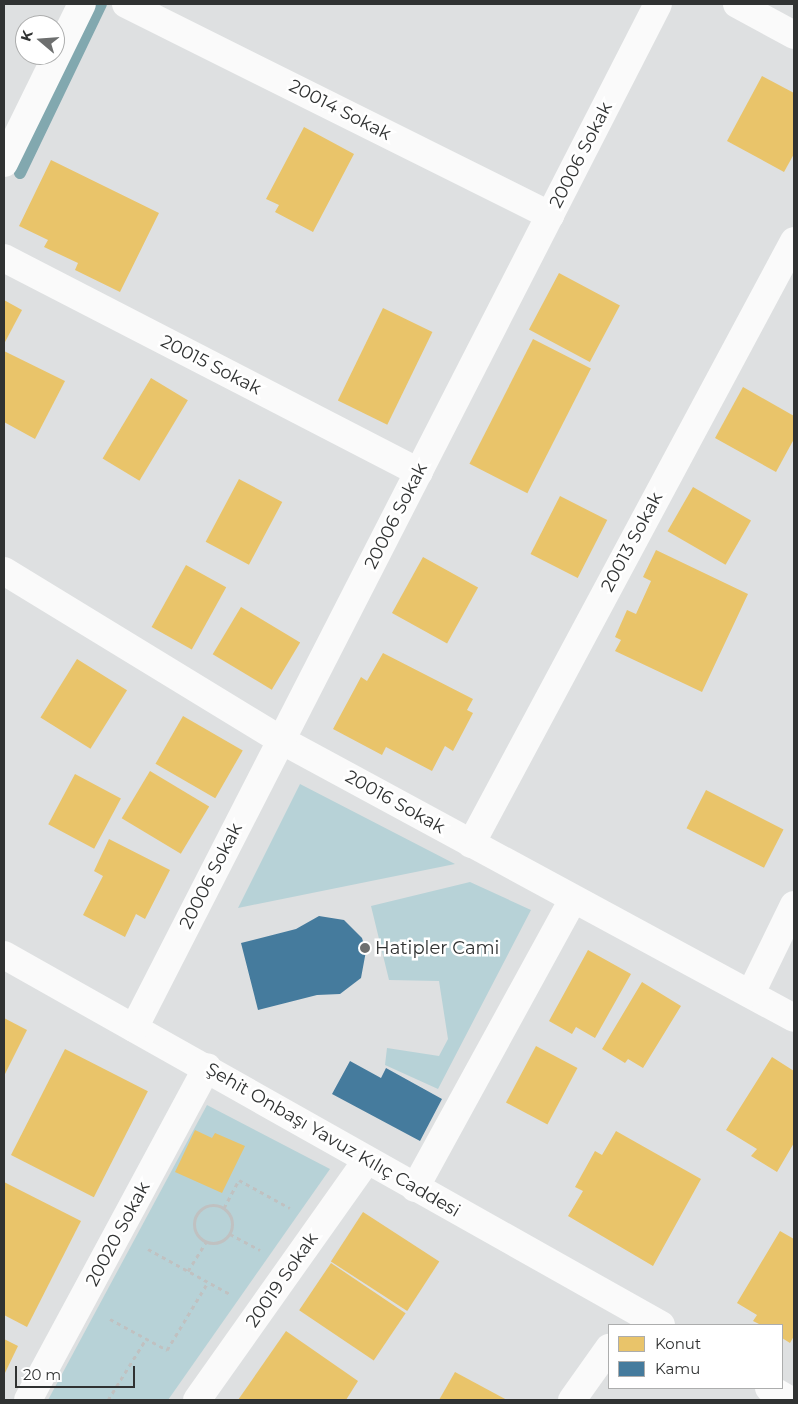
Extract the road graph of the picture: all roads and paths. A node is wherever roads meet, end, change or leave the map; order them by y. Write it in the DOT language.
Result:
graph roads {
  1 [pos="82,4"];
  2 [pos="658,4"];
  3 [pos="737,4"];
  4 [pos="128,5"];
  5 [pos="794,35"];
  6 [pos="4,163"];
  7 [pos="550,216"];
  8 [pos="794,241"];
  9 [pos="4,258"];
  10 [pos="419,472"];
  11 [pos="4,571"];
  12 [pos="281,740"];
  13 [pos="471,844"];
  14 [pos="573,899"];
  15 [pos="794,905"];
  16 [pos="4,955"];
  17 [pos="751,993"];
  18 [pos="794,1018"];
  19 [pos="134,1028"];
  20 [pos="207,1067"];
  21 [pos="367,1160"];
  22 [pos="415,1188"];
  23 [pos="224,1208"];
  24 [pos="299,1213"];
  25 [pos="230,1234"];
  26 [pos="206,1242"];
  27 [pos="142,1245"];
  28 [pos="262,1251"];
  29 [pos="188,1271"];
  30 [pos="208,1282"];
  31 [pos="239,1299"];
  32 [pos="105,1316"];
  33 [pos="631,1318"];
  34 [pos="657,1324"];
  35 [pos="146,1338"];
  36 [pos="608,1349"];
  37 [pos="771,1389"];
  38 [pos="794,1395"];
  39 [pos="28,1400"];
  40 [pos="108,1400"];
  41 [pos="197,1400"];
  42 [pos="572,1400"];
  43 [pos="791,1400"];
  1 -- 6 [label="street"];
  2 -- 7 [label="street, 20006 Sokak"];
  3 -- 5 [label="street"];
  4 -- 7 [label="street, 20014 Sokak"];
  7 -- 10 [label="street, 20006 Sokak"];
  8 -- 13 [label="street, 20013 Sokak"];
  9 -- 10 [label="street, 20015 Sokak"];
  10 -- 12 [label="street, 20006 Sokak"];
  11 -- 12 [label="street, 20016 Sokak"];
  12 -- 13 [label="street, 20016 Sokak"];
  12 -- 19 [label="street, 20006 Sokak"];
  13 -- 14 [label="street, 20016 Sokak"];
  14 -- 17 [label="street, 20016 Sokak"];
  14 -- 22 [label="street"];
  15 -- 17 [label="street"];
  16 -- 19 [label="street, Şehit Onbaşı Yavuz Kılıç Caddesi"];
  17 -- 18 [label="street, 20016 Sokak"];
  19 -- 20 [label="street, Şehit Onbaşı Yavuz Kılıç Caddesi"];
  20 -- 21 [label="street, Şehit Onbaşı Yavuz Kılıç Caddesi"];
  20 -- 39 [label="street, 20020 Sokak"];
  21 -- 22 [label="street, Şehit Onbaşı Yavuz Kılıç Caddesi"];
  21 -- 41 [label="street, 20019 Sokak"];
  22 -- 33 [label="street, Şehit Onbaşı Yavuz Kılıç Caddesi"];
  23 -- 24 [label="path"];
  23 -- 25 [label="path"];
  23 -- 26 [label="path"];
  25 -- 26 [label="path"];
  25 -- 28 [label="path"];
  26 -- 29 [label="path"];
  27 -- 29 [label="path"];
  29 -- 30 [label="path"];
  30 -- 31 [label="path"];
  30 -- 35 [label="path"];
  32 -- 35 [label="path"];
  33 -- 34 [label="street, Şehit Onbaşı Yavuz Kılıç Caddesi"];
  35 -- 40 [label="path"];
  36 -- 42 [label="street"];
  37 -- 43 [label="street"];
  38 -- 43 [label="street"];
}
